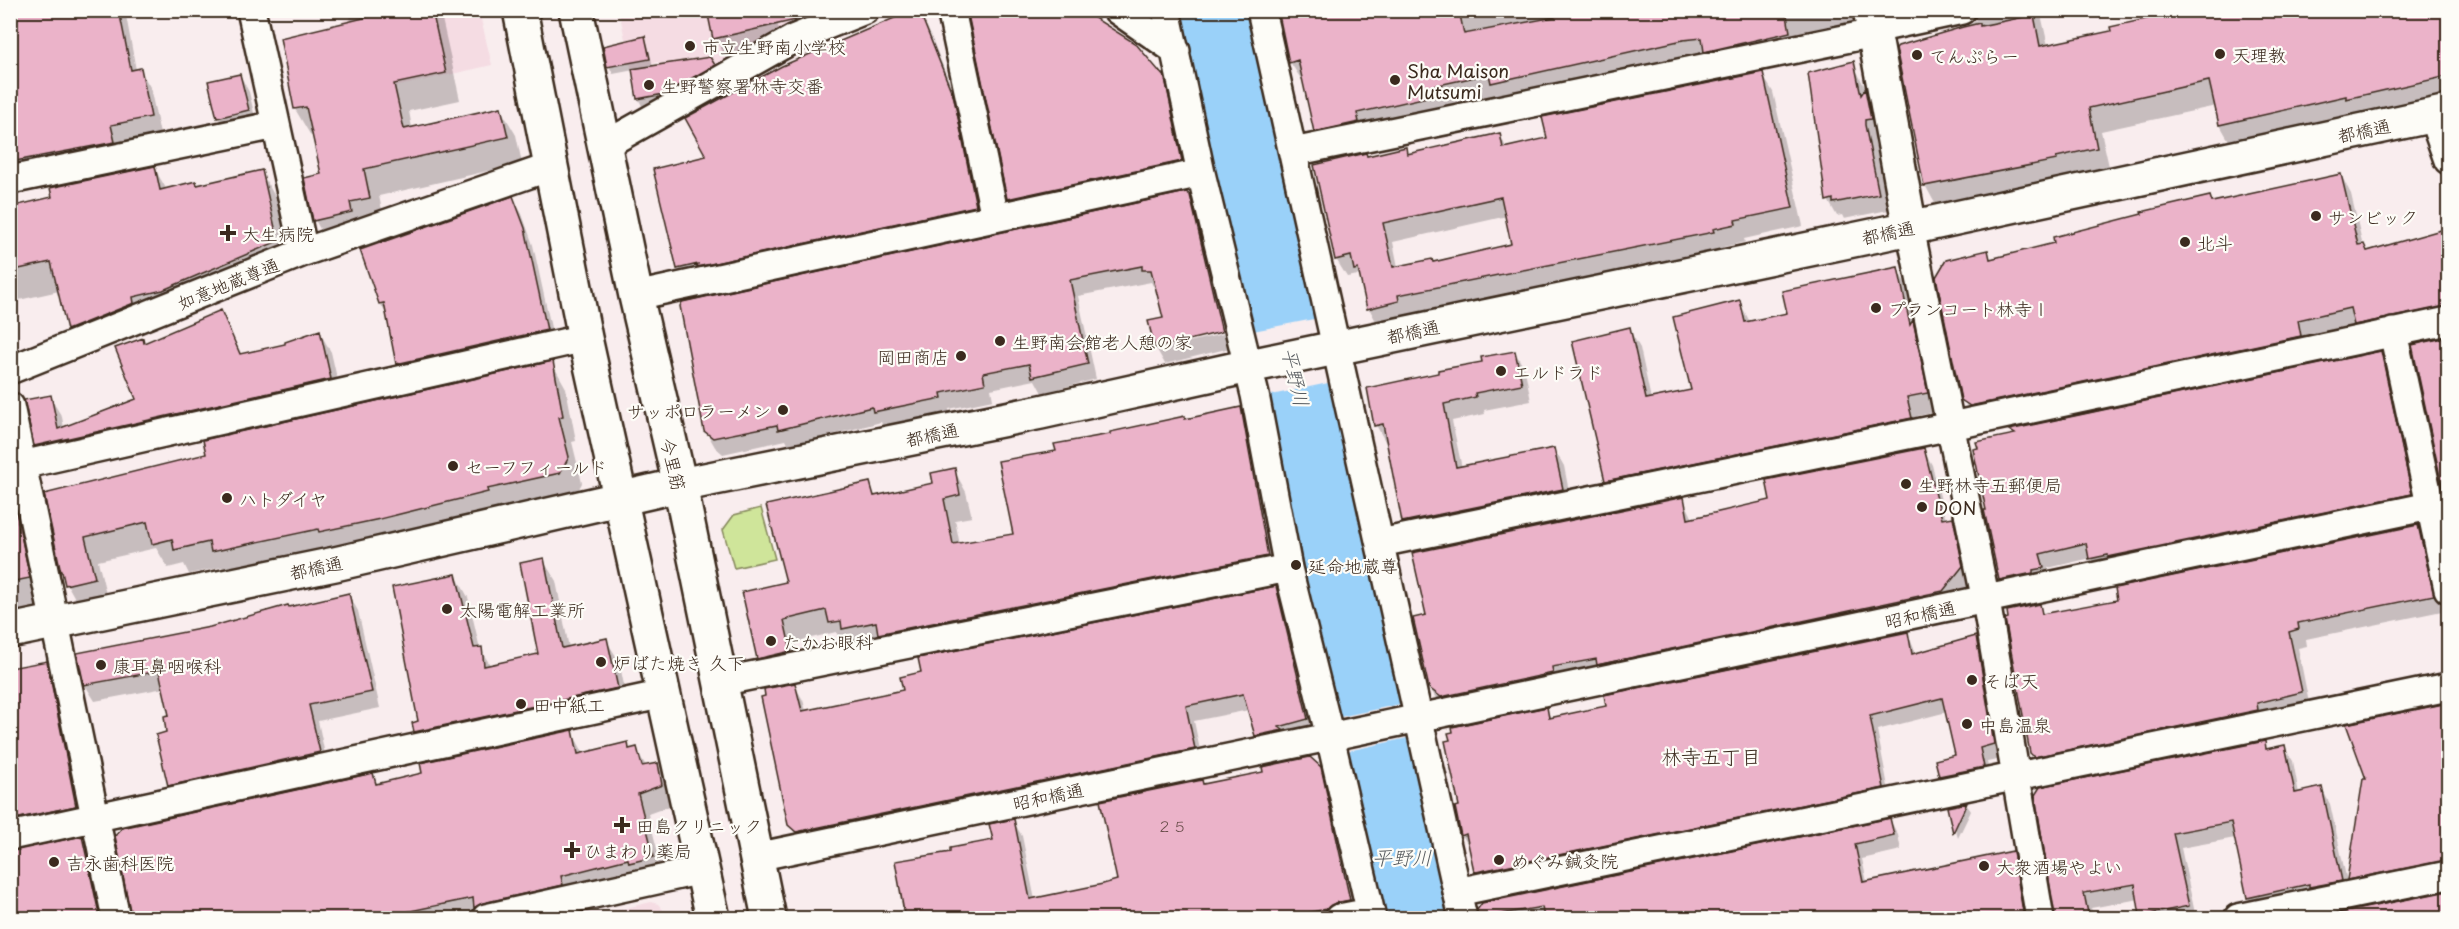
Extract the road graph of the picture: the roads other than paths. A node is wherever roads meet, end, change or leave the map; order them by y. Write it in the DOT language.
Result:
graph roads {
  1 [pos="251,10"];
  2 [pos="520,10"];
  3 [pos="576,10"];
  4 [pos="865,10"];
  5 [pos="951,10"];
  6 [pos="1117,10"];
  7 [pos="1166,10"];
  8 [pos="1261,10"];
  9 [pos="1962,10"];
  10 [pos="1873,24"];
  11 [pos="1176,51"];
  12 [pos="2440,114"];
  13 [pos="276,125"];
  14 [pos="605,145"];
  15 [pos="1293,153"];
  16 [pos="2448,160"];
  17 [pos="550,167"];
  18 [pos="1201,172"];
  19 [pos="10,180"];
  20 [pos="995,218"];
  21 [pos="1910,228"];
  22 [pos="304,252"];
  23 [pos="636,296"];
  24 [pos="2448,321"];
  25 [pos="2393,332"];
  26 [pos="585,338"];
  27 [pos="1332,349"];
  28 [pos="1251,366"];
  29 [pos="10,370"];
  30 [pos="10,406"];
  31 [pos="1951,426"];
  32 [pos="22,465"];
  33 [pos="680,485"];
  34 [pos="621,499"];
  35 [pos="2438,516"];
  36 [pos="1380,543"];
  37 [pos="1288,568"];
  38 [pos="2448,588"];
  39 [pos="1986,601"];
  40 [pos="54,622"];
  41 [pos="10,631"];
  42 [pos="720,682"];
  43 [pos="2448,687"];
  44 [pos="664,694"];
  45 [pos="1414,719"];
  46 [pos="1335,736"];
  47 [pos="2014,778"];
  48 [pos="95,818"];
  49 [pos="10,836"];
  50 [pos="756,857"];
  51 [pos="702,870"];
  52 [pos="2448,875"];
  53 [pos="1457,892"];
  54 [pos="2307,912"];
  55 [pos="1371,915"];
  56 [pos="116,918"];
  57 [pos="486,918"];
  58 [pos="713,918"];
  59 [pos="769,918"];
  60 [pos="1339,918"];
  61 [pos="1463,918"];
  62 [pos="2040,918"];
  63 [pos="2238,918"];
  1 -- 13 [label="street"];
  2 -- 17 [label="street"];
  3 -- 14 [label="street, 今里筋"];
  4 -- 14 [label="street"];
  5 -- 20 [label="street"];
  6 -- 11 [label="street"];
  7 -- 11 [label="street"];
  8 -- 15 [label="street"];
  9 -- 10 [label="street"];
  10 -- 15 [label="street"];
  10 -- 21 [label="street"];
  11 -- 18 [label="street"];
  12 -- 16 [label="street"];
  12 -- 21 [label="street, 都橋通"];
  13 -- 19 [label="street"];
  13 -- 22 [label="street"];
  14 -- 23 [label="street, 今里筋"];
  15 -- 27 [label="street"];
  17 -- 22 [label="street, 如意地蔵尊通"];
  17 -- 26 [label="street"];
  18 -- 20 [label="street"];
  18 -- 28 [label="street"];
  20 -- 23 [label="street"];
  21 -- 27 [label="street, 都橋通"];
  21 -- 31 [label="street"];
  22 -- 29 [label="street, 如意地蔵尊通"];
  23 -- 33 [label="street, 今里筋"];
  24 -- 25 [label="street"];
  25 -- 31 [label="street"];
  25 -- 35 [label="street"];
  26 -- 32 [label="street"];
  26 -- 34 [label="street"];
  27 -- 28 [label="street, 都橋通"];
  27 -- 36 [label="street"];
  28 -- 33 [label="street, 都橋通"];
  28 -- 37 [label="street"];
  30 -- 32 [label="street"];
  31 -- 36 [label="street"];
  31 -- 39 [label="street"];
  32 -- 40 [label="street"];
  33 -- 34 [label="street, 都橋通"];
  33 -- 42 [label="street, 今里筋"];
  34 -- 40 [label="street, 都橋通"];
  34 -- 44 [label="street"];
  35 -- 38 [label="street"];
  35 -- 39 [label="street, 昭和橋通"];
  36 -- 45 [label="street"];
  37 -- 42 [label="street"];
  37 -- 46 [label="street"];
  39 -- 45 [label="street, 昭和橋通"];
  39 -- 47 [label="street"];
  40 -- 41 [label="street, 都橋通"];
  40 -- 48 [label="street"];
  42 -- 50 [label="street, 今里筋"];
  43 -- 47 [label="street"];
  44 -- 48 [label="street"];
  44 -- 51 [label="street"];
  45 -- 46 [label="street, 昭和橋通"];
  45 -- 53 [label="street"];
  46 -- 50 [label="street, 昭和橋通"];
  46 -- 55 [label="street"];
  47 -- 53 [label="street"];
  47 -- 62 [label="street"];
  48 -- 49 [label="street"];
  48 -- 56 [label="street"];
  50 -- 59 [label="street, 今里筋"];
  51 -- 57 [label="street"];
  51 -- 58 [label="street"];
  52 -- 54 [label="street"];
  53 -- 61 [label="street"];
  54 -- 63 [label="street"];
  55 -- 60 [label="street"];
}
